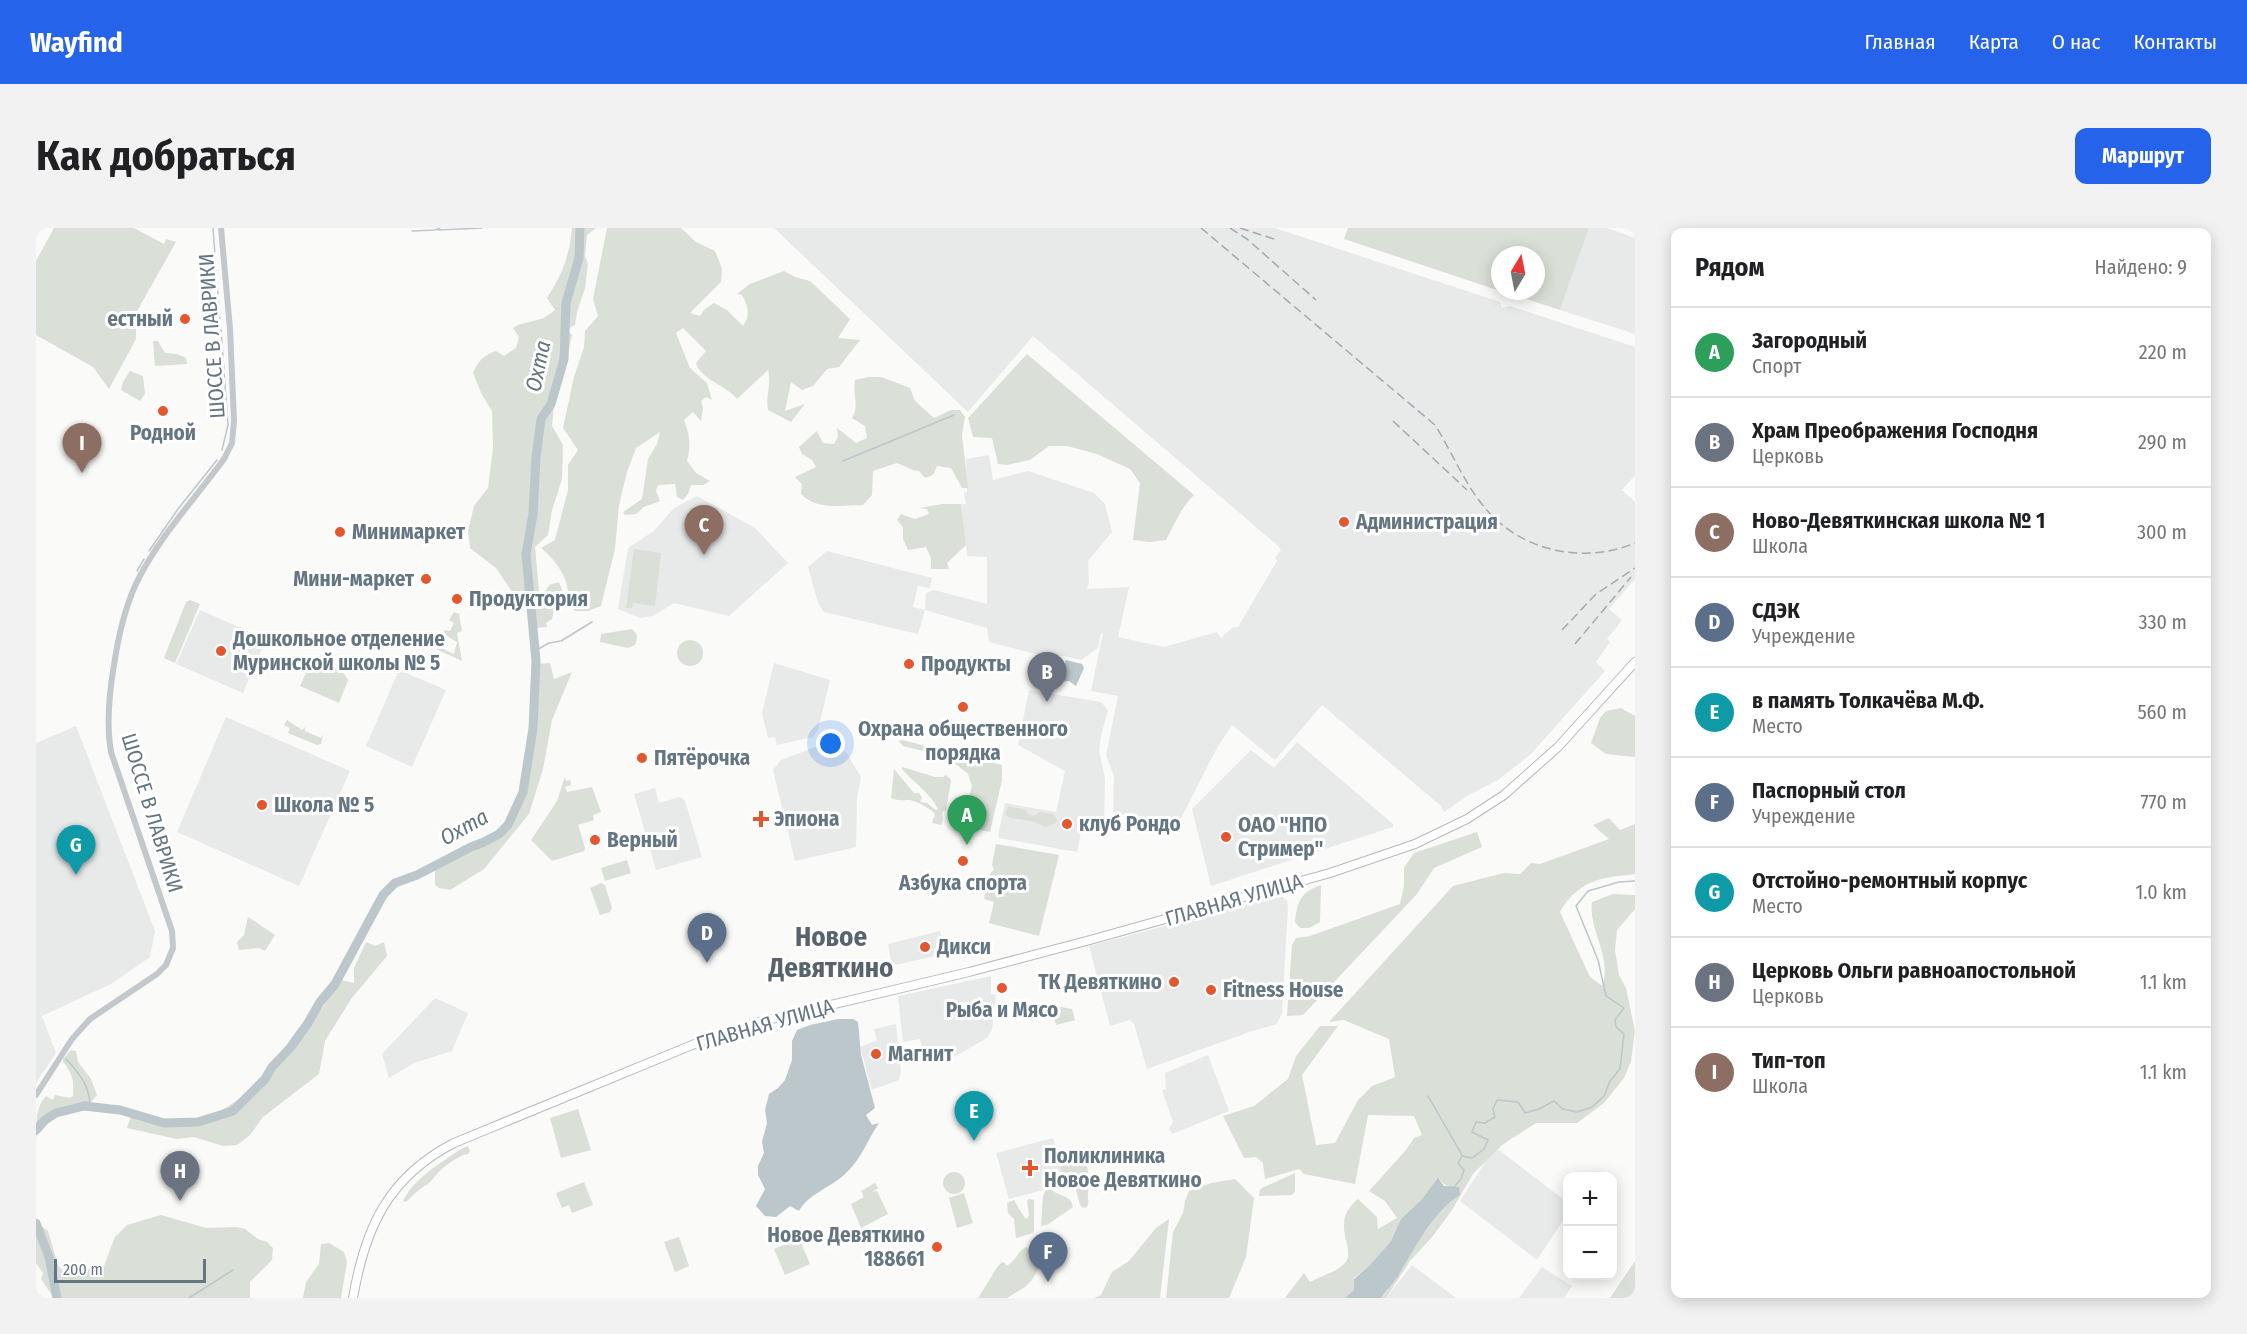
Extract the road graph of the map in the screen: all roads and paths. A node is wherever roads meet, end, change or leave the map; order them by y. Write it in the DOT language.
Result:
graph roads {
  1 [pos="221,228"];
  2 [pos="1635,662"];
  3 [pos="36,1095"];
  4 [pos="353,1298"];
  1 -- 3 [label="street, ШОССЕ В ЛАВРИКИ"];
  2 -- 4 [label="main road, ГЛАВНАЯ УЛИЦА"];
}
